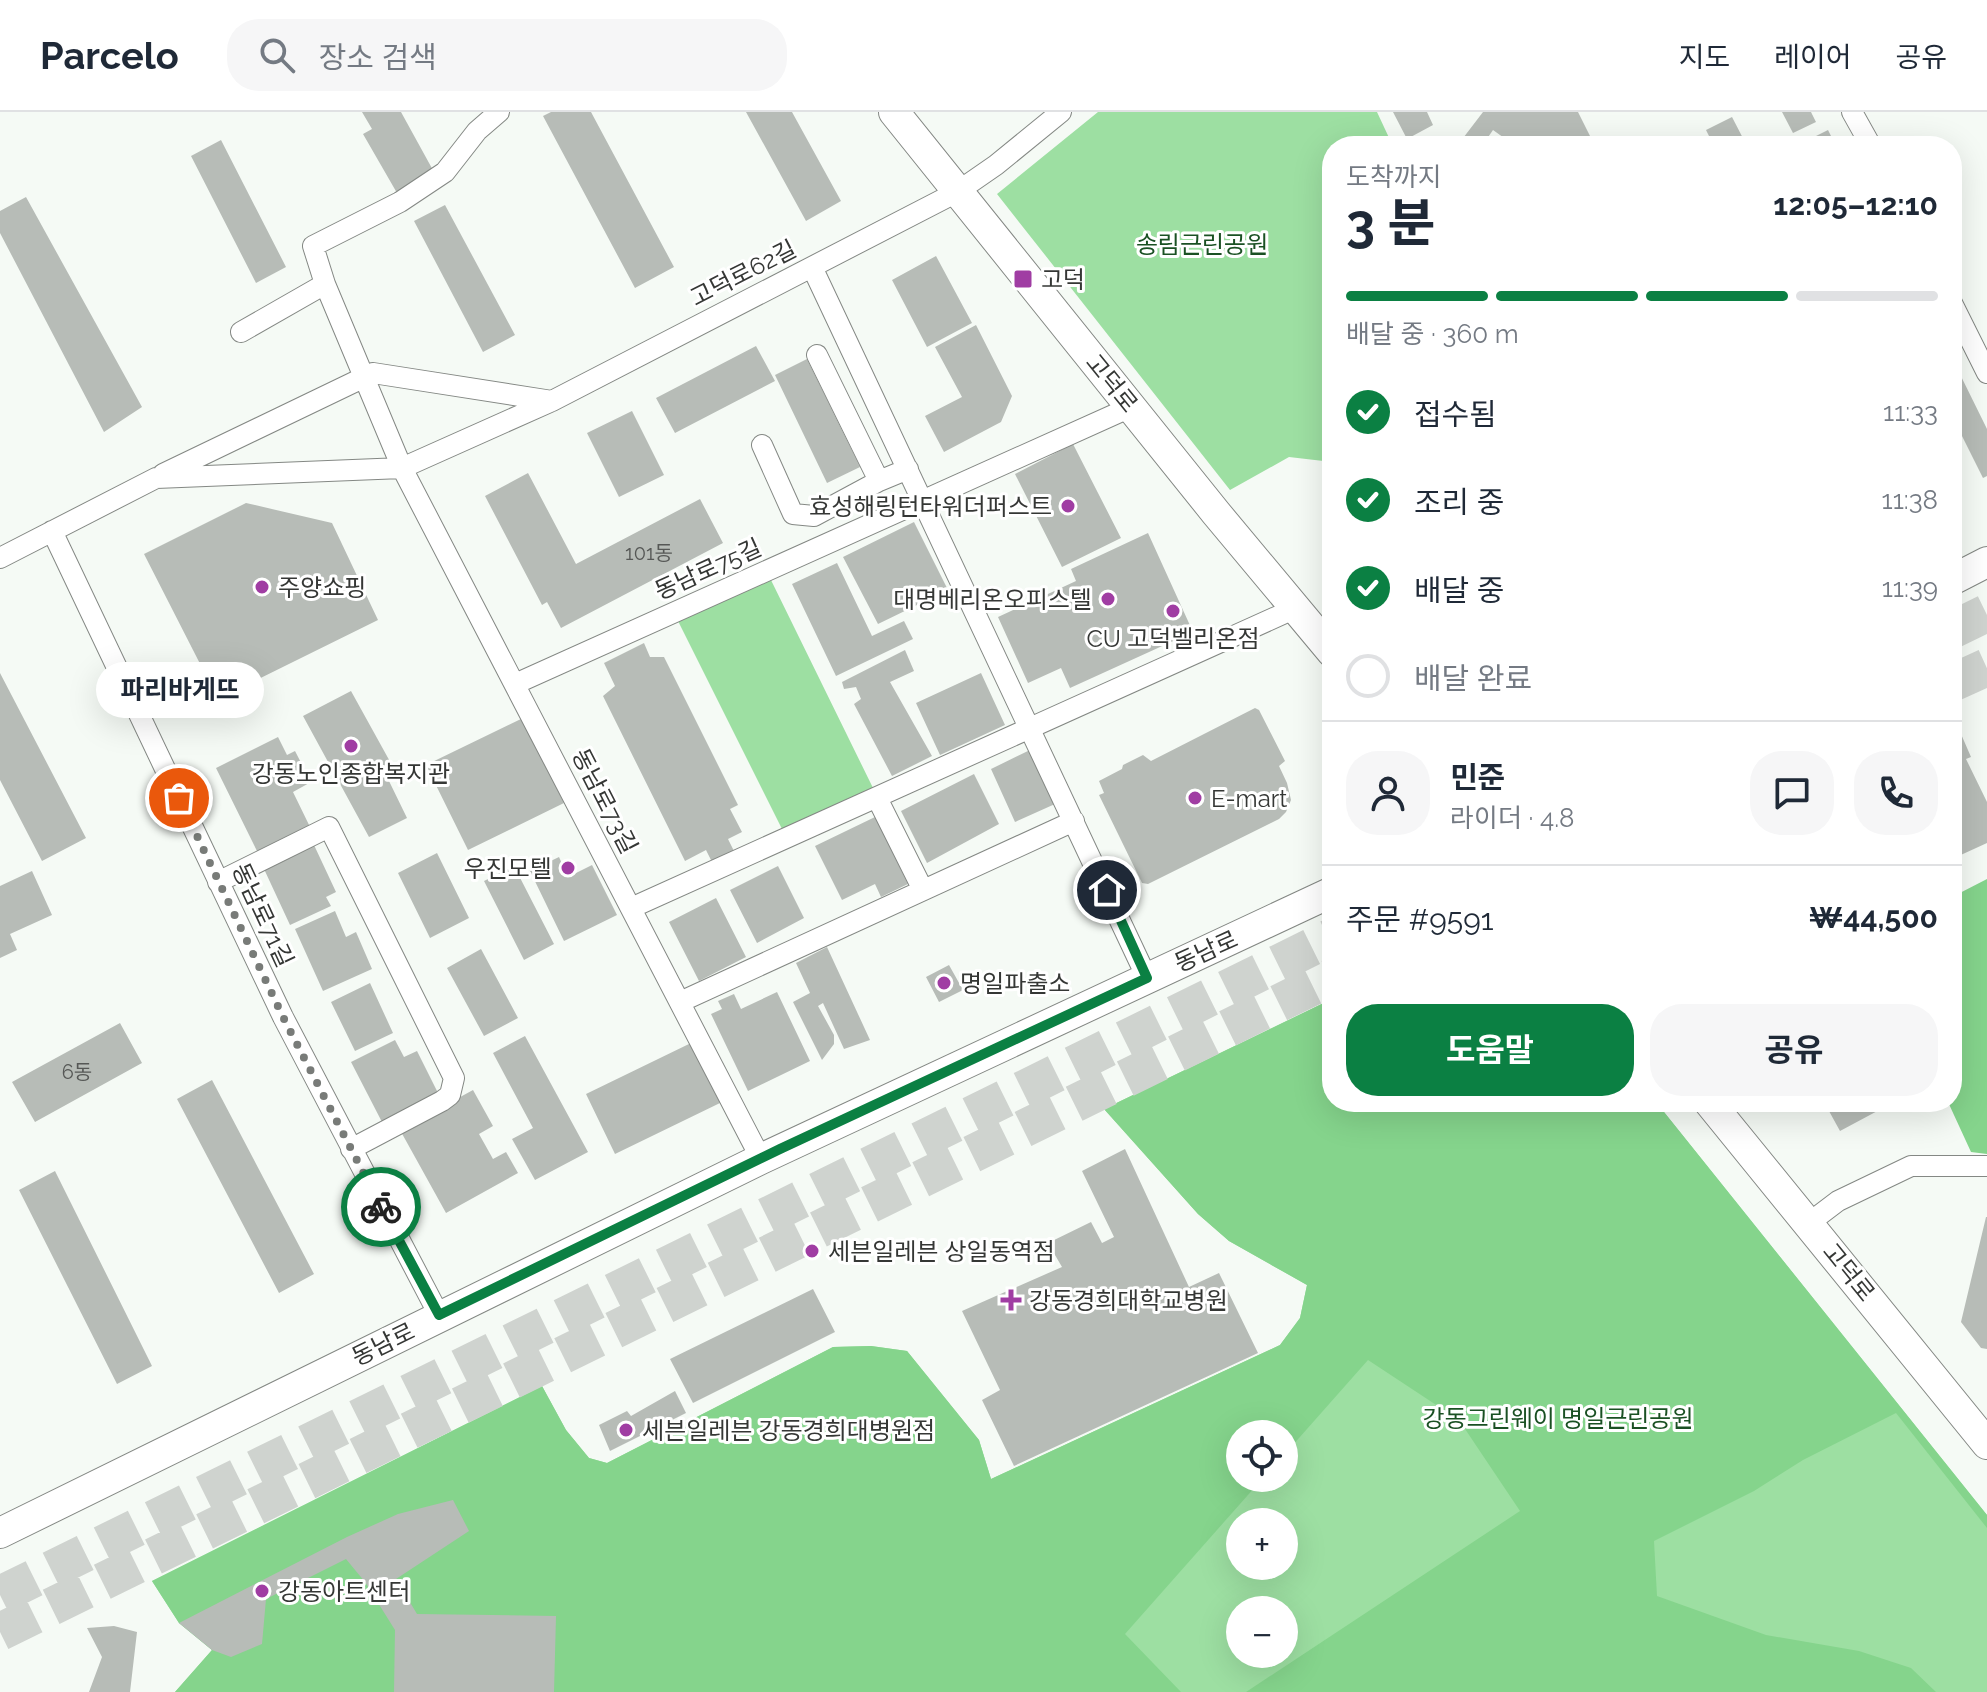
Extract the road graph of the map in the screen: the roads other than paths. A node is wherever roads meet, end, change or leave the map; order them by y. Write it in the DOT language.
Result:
graph roads {
  1 [pos="499,112"];
  2 [pos="894,112"];
  3 [pos="1061,112"];
  4 [pos="1852,112"];
  5 [pos="1865,136"];
  6 [pos="957,192"];
  7 [pos="812,267"];
  8 [pos="325,284"];
  9 [pos="1962,323"];
  10 [pos="241,332"];
  11 [pos="817,355"];
  12 [pos="1987,373"];
  13 [pos="364,377"];
  14 [pos="552,401"];
  15 [pos="1131,407"];
  16 [pos="762,445"];
  17 [pos="402,468"];
  18 [pos="908,469"];
  19 [pos="156,478"];
  20 [pos="879,481"];
  21 [pos="923,501"];
  22 [pos="52,531"];
  23 [pos="0,558"];
  24 [pos="1987,562"];
  25 [pos="1962,575"];
  26 [pos="1296,608"];
  27 [pos="1322,640"];
  28 [pos="515,684"];
  29 [pos="1030,728"];
  30 [pos="877,798"];
  31 [pos="1074,821"];
  32 [pos="218,882"];
  33 [pos="923,890"];
  34 [pos="1322,897"];
  35 [pos="631,908"];
  36 [pos="1147,978"];
  37 [pos="680,1002"];
  38 [pos="1717,1112"];
  39 [pos="351,1149"];
  40 [pos="761,1159"];
  41 [pos="1987,1166"];
  42 [pos="1809,1223"];
  43 [pos="439,1315"];
  44 [pos="1987,1444"];
  45 [pos="0,1533"];
  1 -- 8 [label="street, 동남로73길"];
  2 -- 6 [label="main road, 고덕로"];
  3 -- 6 [label="street, 고덕로62길"];
  4 -- 5 [label="street"];
  6 -- 7 [label="street, 고덕로62길"];
  6 -- 15 [label="main road, 고덕로"];
  7 -- 14 [label="street, 고덕로62길"];
  7 -- 18 [label="street"];
  8 -- 10 [label="street"];
  8 -- 13 [label="street, 동남로73길"];
  9 -- 12 [label="street"];
  11 -- 20 [label="street"];
  13 -- 14 [label="street, 고덕로62길"];
  13 -- 17 [label="street, 동남로73길"];
  13 -- 19 [label="street, 고덕로62길"];
  14 -- 17 [label="street, 고덕로62길"];
  15 -- 21 [label="street, 동남로75길"];
  15 -- 26 [label="main road, 고덕로"];
  16 -- 20 [label="street"];
  17 -- 19 [label="street, 고덕로62길"];
  17 -- 28 [label="street, 동남로73길"];
  18 -- 20 [label="street"];
  18 -- 21 [label="street"];
  19 -- 22 [label="street, 고덕로62길"];
  21 -- 28 [label="street, 동남로75길"];
  21 -- 29 [label="street"];
  22 -- 23 [label="street, 고덕로62길"];
  22 -- 32 [label="street, 동남로71길"];
  24 -- 25 [label="main road"];
  26 -- 27 [label="main road, 고덕로"];
  26 -- 29 [label="street"];
  28 -- 35 [label="street, 동남로73길"];
  29 -- 30 [label="street"];
  29 -- 31 [label="street"];
  30 -- 33 [label="street"];
  30 -- 35 [label="street"];
  31 -- 33 [label="street"];
  31 -- 36 [label="street"];
  32 -- 39 [label="street, 동남로71길"];
  32 -- 39 [label="street"];
  33 -- 37 [label="street"];
  34 -- 36 [label="main road, 동남로"];
  35 -- 37 [label="street, 동남로73길"];
  36 -- 40 [label="main road, 동남로"];
  37 -- 40 [label="street, 동남로73길"];
  38 -- 42 [label="main road, 고덕로"];
  39 -- 43 [label="street, 동남로71길"];
  40 -- 43 [label="main road, 동남로"];
  41 -- 42 [label="street"];
  42 -- 44 [label="main road, 고덕로"];
  43 -- 45 [label="main road, 동남로"];
}
